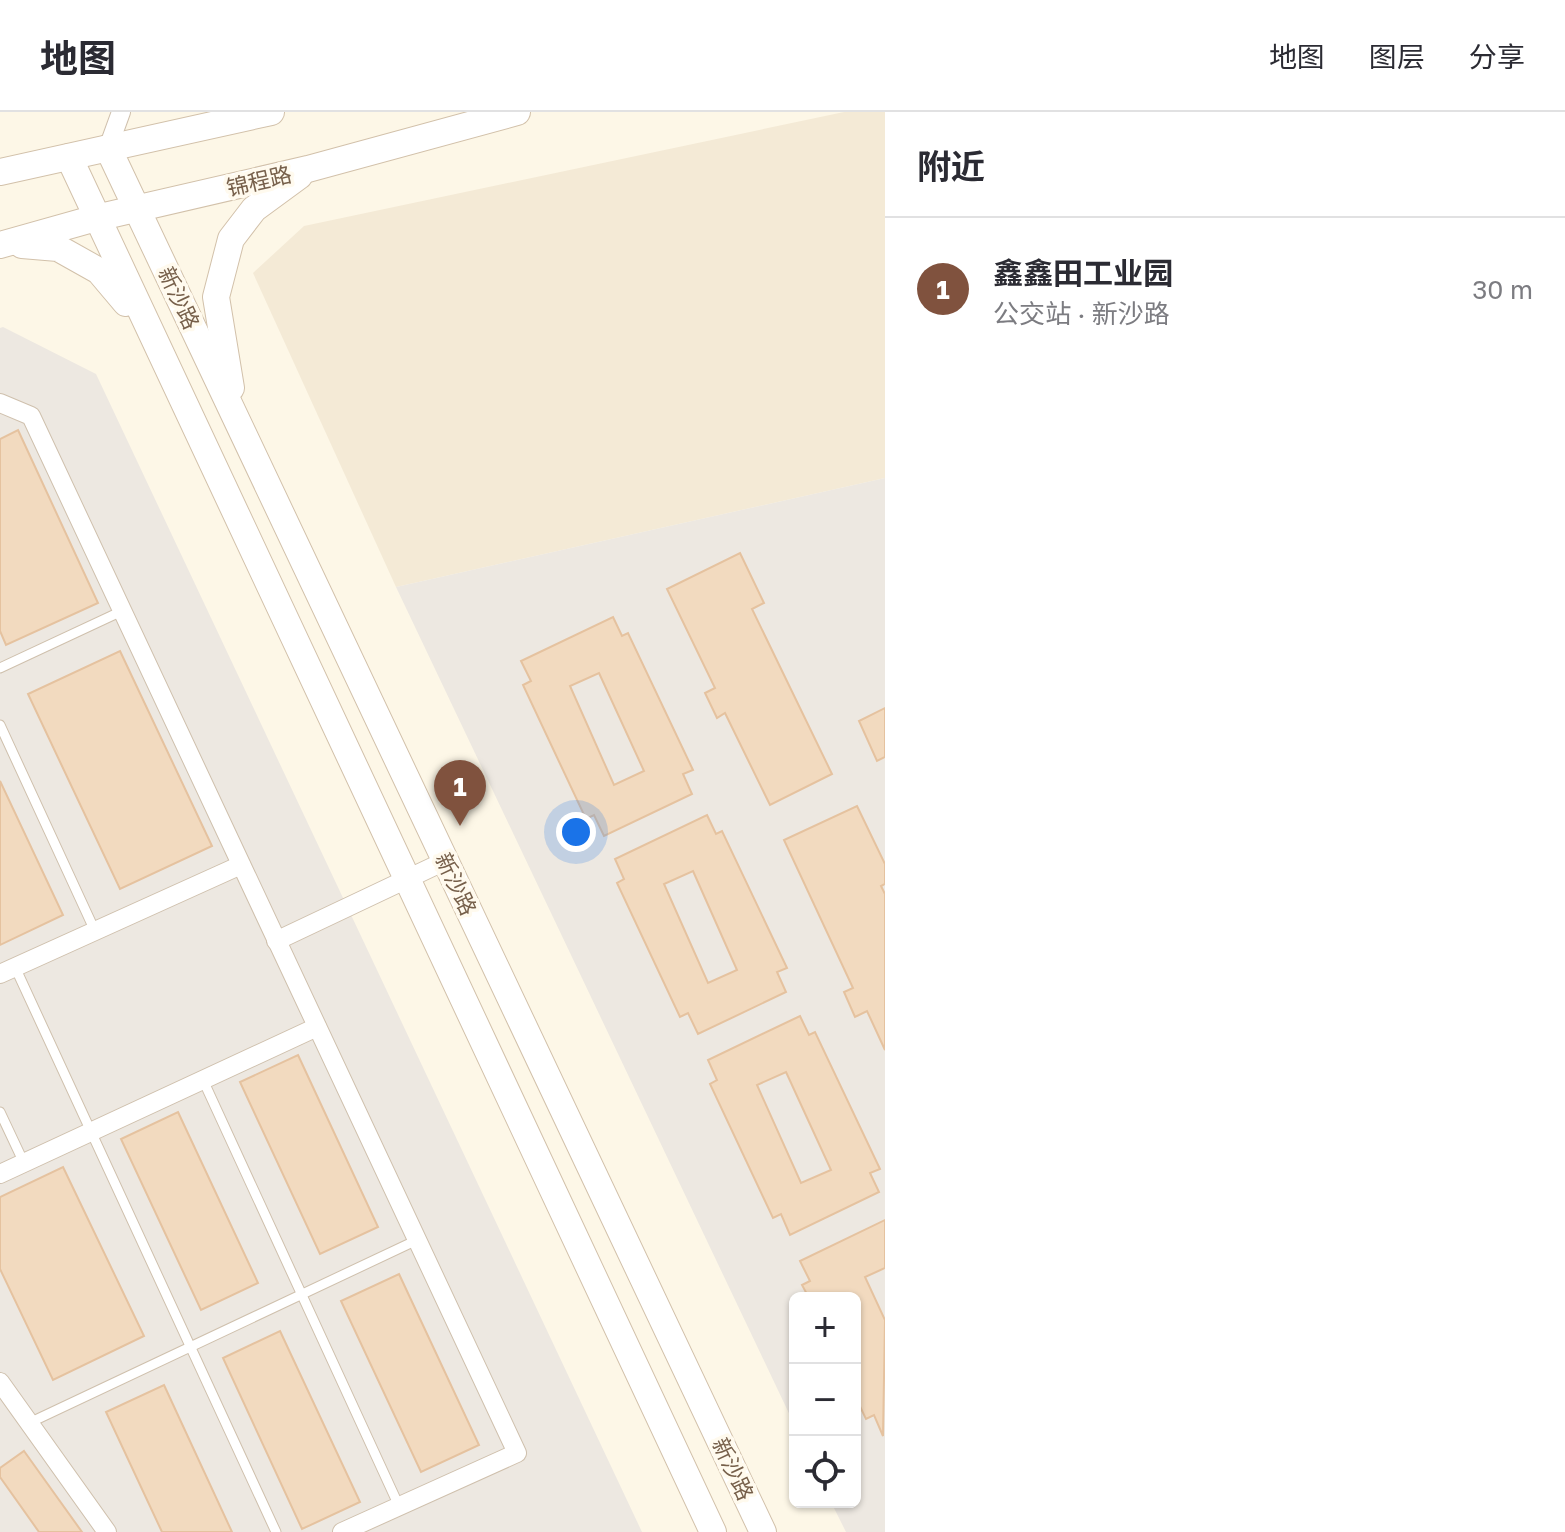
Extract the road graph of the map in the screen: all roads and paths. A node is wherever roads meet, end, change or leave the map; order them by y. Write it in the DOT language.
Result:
graph roads {
  1 [pos="121,112"];
  2 [pos="271,112"];
  3 [pos="517,112"];
  4 [pos="108,148"];
  5 [pos="69,157"];
  6 [pos="308,169"];
  7 [pos="0,172"];
  8 [pos="137,208"];
  9 [pos="96,218"];
  10 [pos="3,245"];
  11 [pos="148,330"];
  12 [pos="0,403"];
  13 [pos="235,419"];
  14 [pos="122,611"];
  15 [pos="0,668"];
  16 [pos="0,725"];
  17 [pos="445,861"];
  18 [pos="241,865"];
  19 [pos="406,879"];
  20 [pos="95,931"];
  21 [pos="276,941"];
  22 [pos="7,970"];
  23 [pos="317,1027"];
  24 [pos="203,1080"];
  25 [pos="0,1112"];
  26 [pos="91,1132"];
  27 [pos="24,1163"];
  28 [pos="0,1174"];
  29 [pos="417,1240"];
  30 [pos="301,1295"];
  31 [pos="191,1347"];
  32 [pos="0,1382"];
  33 [pos="29,1423"];
  34 [pos="399,1506"];
  35 [pos="107,1532"];
  36 [pos="276,1532"];
  37 [pos="342,1532"];
  38 [pos="713,1532"];
  39 [pos="763,1532"];
  1 -- 4 [label="street"];
  2 -- 4 [label="main road"];
  3 -- 6 [label="main road, 锦程路"];
  4 -- 5 [label="main road"];
  4 -- 8 [label="main road, 新沙路"];
  5 -- 7 [label="main road"];
  5 -- 9 [label="main road, 新沙路"];
  6 -- 8 [label="main road, 锦程路"];
  6 -- 13 [label="main road"];
  8 -- 9 [label="main road, 锦程路"];
  8 -- 13 [label="main road, 新沙路"];
  9 -- 10 [label="main road, 锦程路"];
  9 -- 11 [label="main road, 新沙路"];
  10 -- 11 [label="main road"];
  11 -- 19 [label="main road, 新沙路"];
  12 -- 14 [label="street"];
  13 -- 17 [label="main road, 新沙路"];
  14 -- 15 [label="lane"];
  14 -- 18 [label="street"];
  16 -- 20 [label="lane"];
  17 -- 19 [label="street"];
  17 -- 39 [label="main road, 新沙路"];
  18 -- 20 [label="street"];
  18 -- 21 [label="street"];
  19 -- 21 [label="street"];
  19 -- 38 [label="main road, 新沙路"];
  20 -- 22 [label="street"];
  21 -- 23 [label="street"];
  22 -- 26 [label="lane"];
  23 -- 24 [label="street"];
  23 -- 29 [label="street"];
  24 -- 26 [label="street"];
  24 -- 30 [label="lane"];
  25 -- 27 [label="lane"];
  26 -- 27 [label="street"];
  26 -- 31 [label="lane"];
  27 -- 28 [label="street"];
  29 -- 30 [label="lane"];
  29 -- 34 [label="street"];
  30 -- 31 [label="lane"];
  30 -- 34 [label="lane"];
  31 -- 33 [label="lane"];
  31 -- 36 [label="lane"];
  32 -- 33 [label="street"];
  33 -- 35 [label="street"];
  34 -- 37 [label="street"];
}
